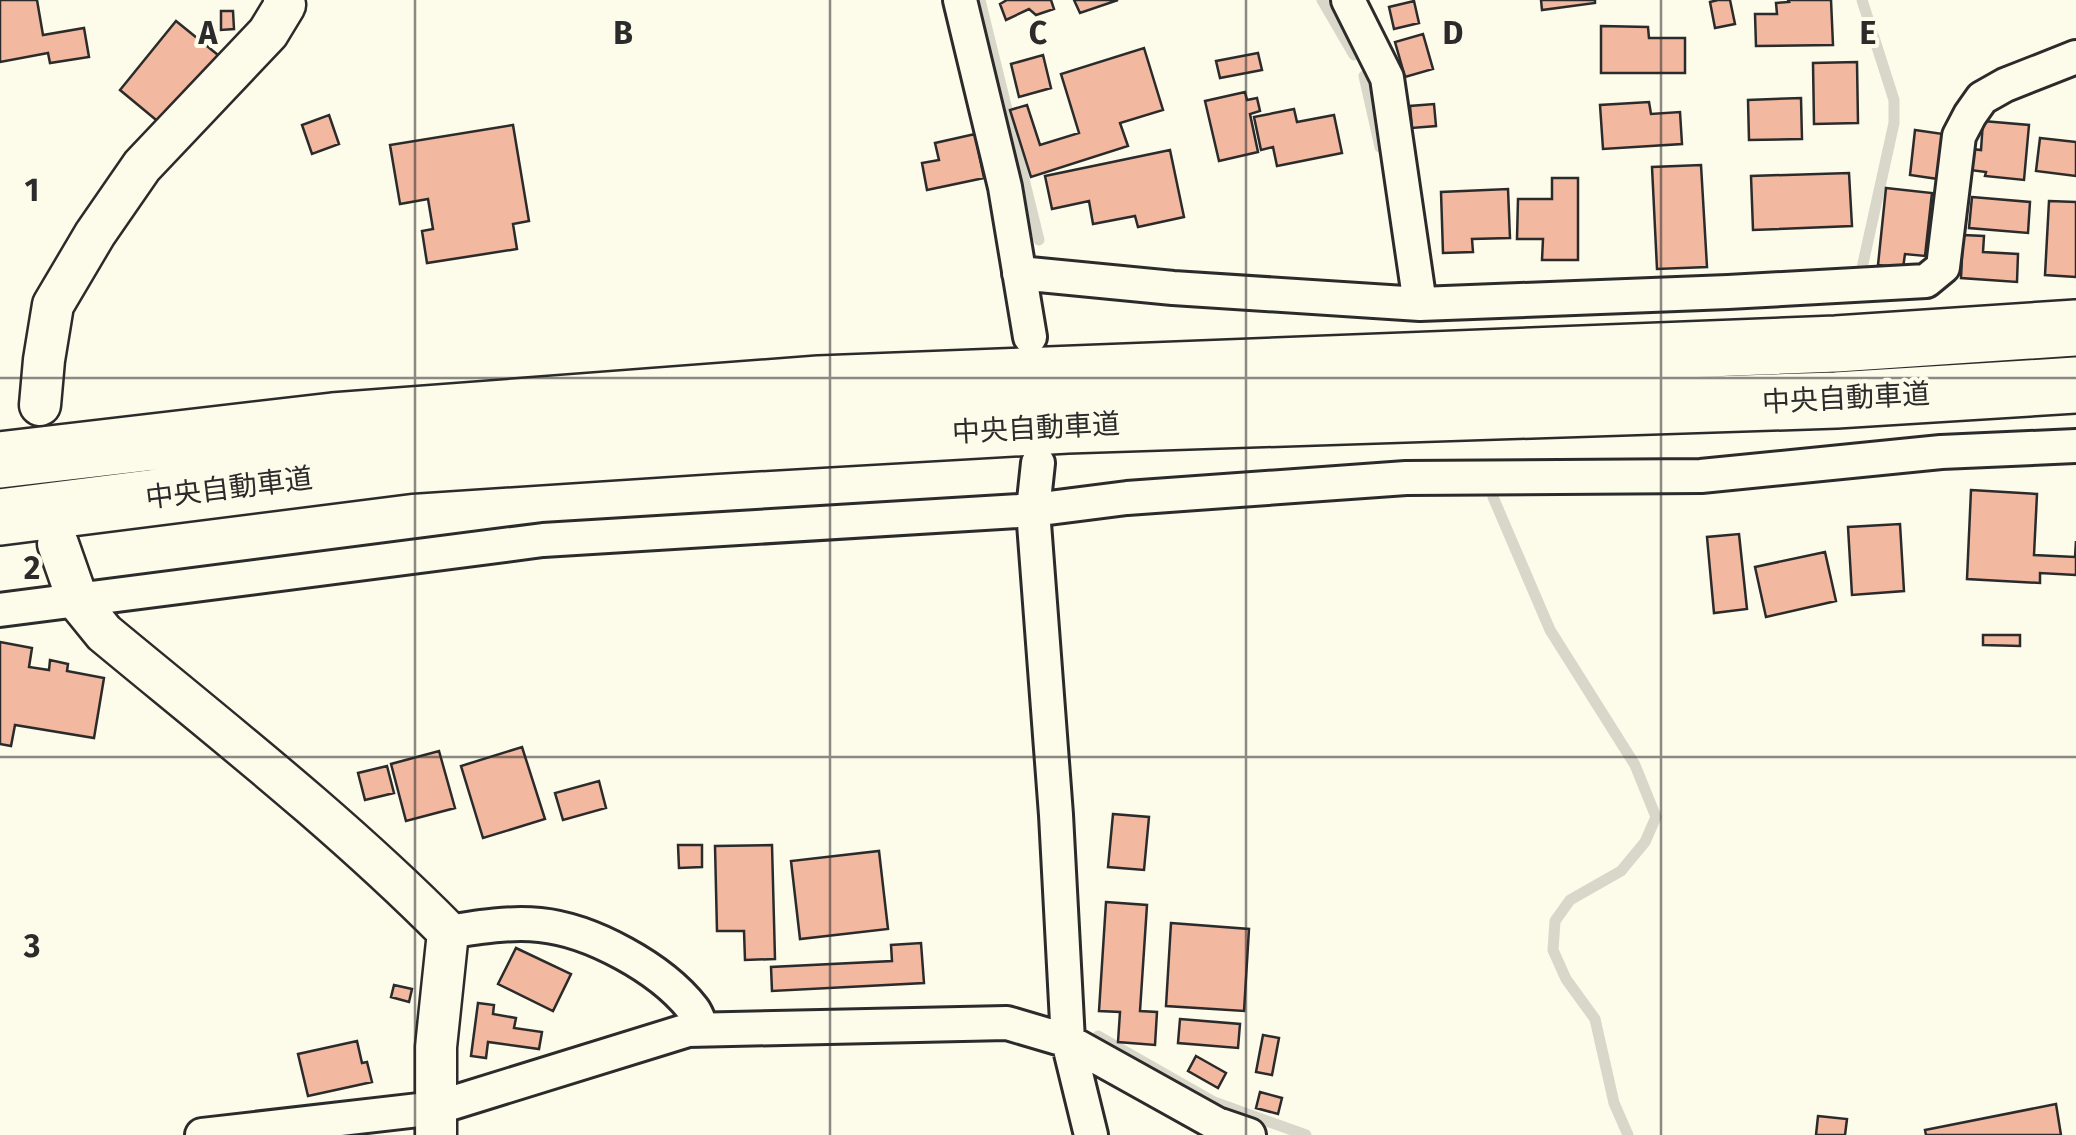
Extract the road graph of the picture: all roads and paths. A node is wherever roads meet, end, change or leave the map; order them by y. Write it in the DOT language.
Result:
graph roads {
  1 [pos="284,0"];
  2 [pos="960,0"];
  3 [pos="1348,0"];
  4 [pos="2076,57"];
  5 [pos="1019,273"];
  6 [pos="1420,304"];
  7 [pos="2076,328"];
  8 [pos="1030,337"];
  9 [pos="2076,385"];
  10 [pos="40,406"];
  11 [pos="2076,446"];
  12 [pos="0,460"];
  13 [pos="1038,463"];
  14 [pos="1033,510"];
  15 [pos="0,517"];
  16 [pos="58,544"];
  17 [pos="78,601"];
  18 [pos="0,610"];
  19 [pos="448,932"];
  20 [pos="702,1030"];
  21 [pos="1068,1041"];
  22 [pos="436,1122"];
  23 [pos="202,1135"];
  24 [pos="1091,1135"];
  25 [pos="1249,1135"];
  1 -- 10 [label="street"];
  2 -- 5 [label="street"];
  3 -- 6 [label="street"];
  4 -- 6 [label="street"];
  5 -- 6 [label="street"];
  5 -- 8 [label="street"];
  7 -- 12 [label="highway, 中央自動車道"];
  9 -- 15 [label="highway, 中央自動車道"];
  11 -- 14 [label="street"];
  13 -- 14 [label="street"];
  14 -- 17 [label="street"];
  14 -- 21 [label="street"];
  16 -- 17 [label="street"];
  17 -- 18 [label="street"];
  17 -- 19 [label="street"];
  19 -- 20 [label="street"];
  19 -- 22 [label="street"];
  20 -- 21 [label="street"];
  20 -- 22 [label="street"];
  21 -- 24 [label="street"];
  21 -- 25 [label="street"];
  22 -- 23 [label="street"];
}
